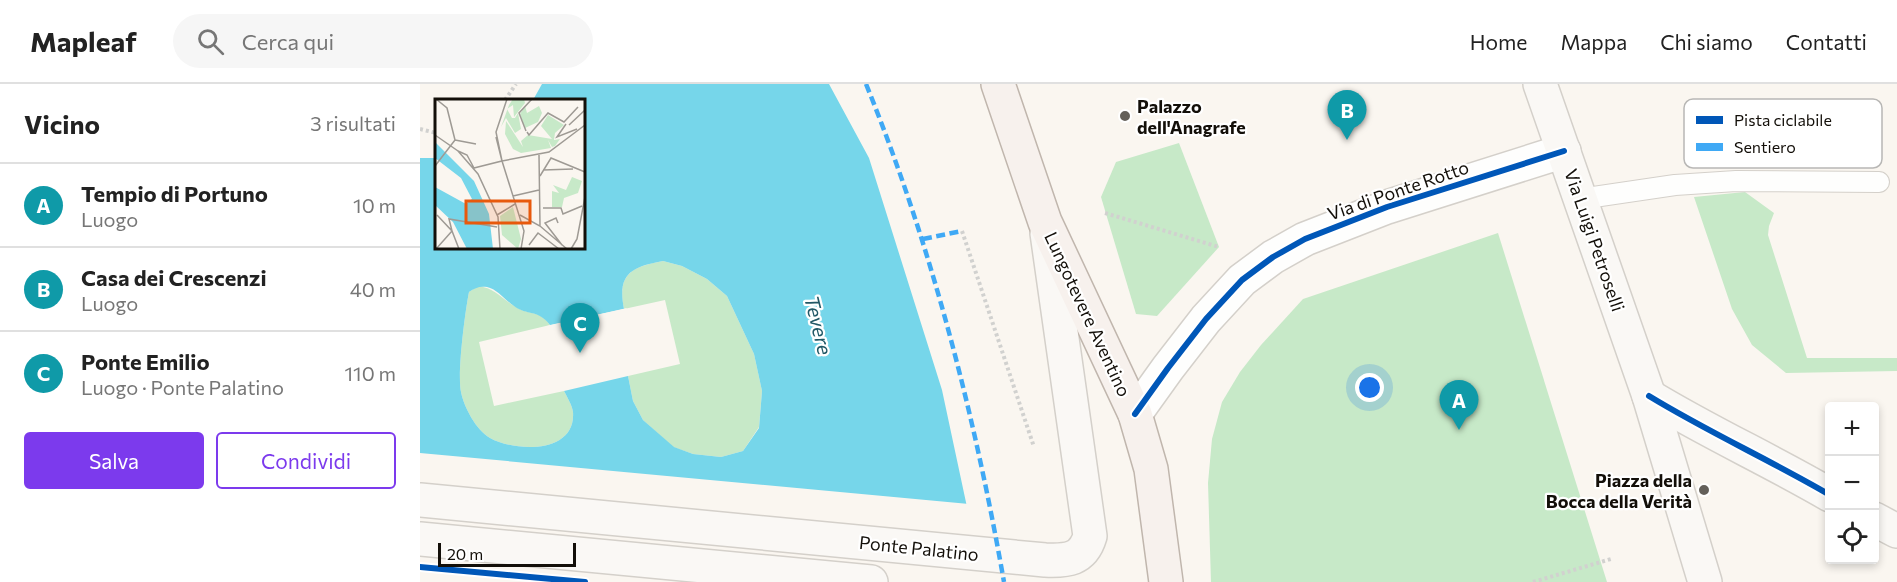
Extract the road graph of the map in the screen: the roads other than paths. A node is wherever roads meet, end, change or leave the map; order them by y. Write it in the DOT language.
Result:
graph roads {
  1 [pos="998,84"];
  2 [pos="1540,84"];
  3 [pos="1564,152"];
  4 [pos="1879,182"];
  5 [pos="1580,199"];
  6 [pos="1045,222"];
  7 [pos="1649,396"];
  8 [pos="1135,414"];
  9 [pos="1825,492"];
  10 [pos="420,500"];
  11 [pos="1879,521"];
  12 [pos="1897,531"];
  13 [pos="420,539"];
  14 [pos="871,582"];
  15 [pos="1166,582"];
  16 [pos="1705,582"];
  1 -- 6 [label="main road, Lungotevere Aventino"];
  2 -- 3 [label="main road, Via Luigi Petroselli"];
  3 -- 5 [label="main road, Via Luigi Petroselli"];
  3 -- 8 [label="street, Via di Ponte Rotto"];
  4 -- 5 [label="lane"];
  5 -- 7 [label="main road, Via Luigi Petroselli"];
  6 -- 8 [label="main road, Lungotevere Aventino"];
  6 -- 10 [label="main road, Ponte Palatino"];
  7 -- 9 [label="main road"];
  7 -- 16 [label="main road"];
  8 -- 15 [label="main road, Lungotevere Aventino"];
  11 -- 12 [label="main road"];
  13 -- 14 [label="main road"];
}
